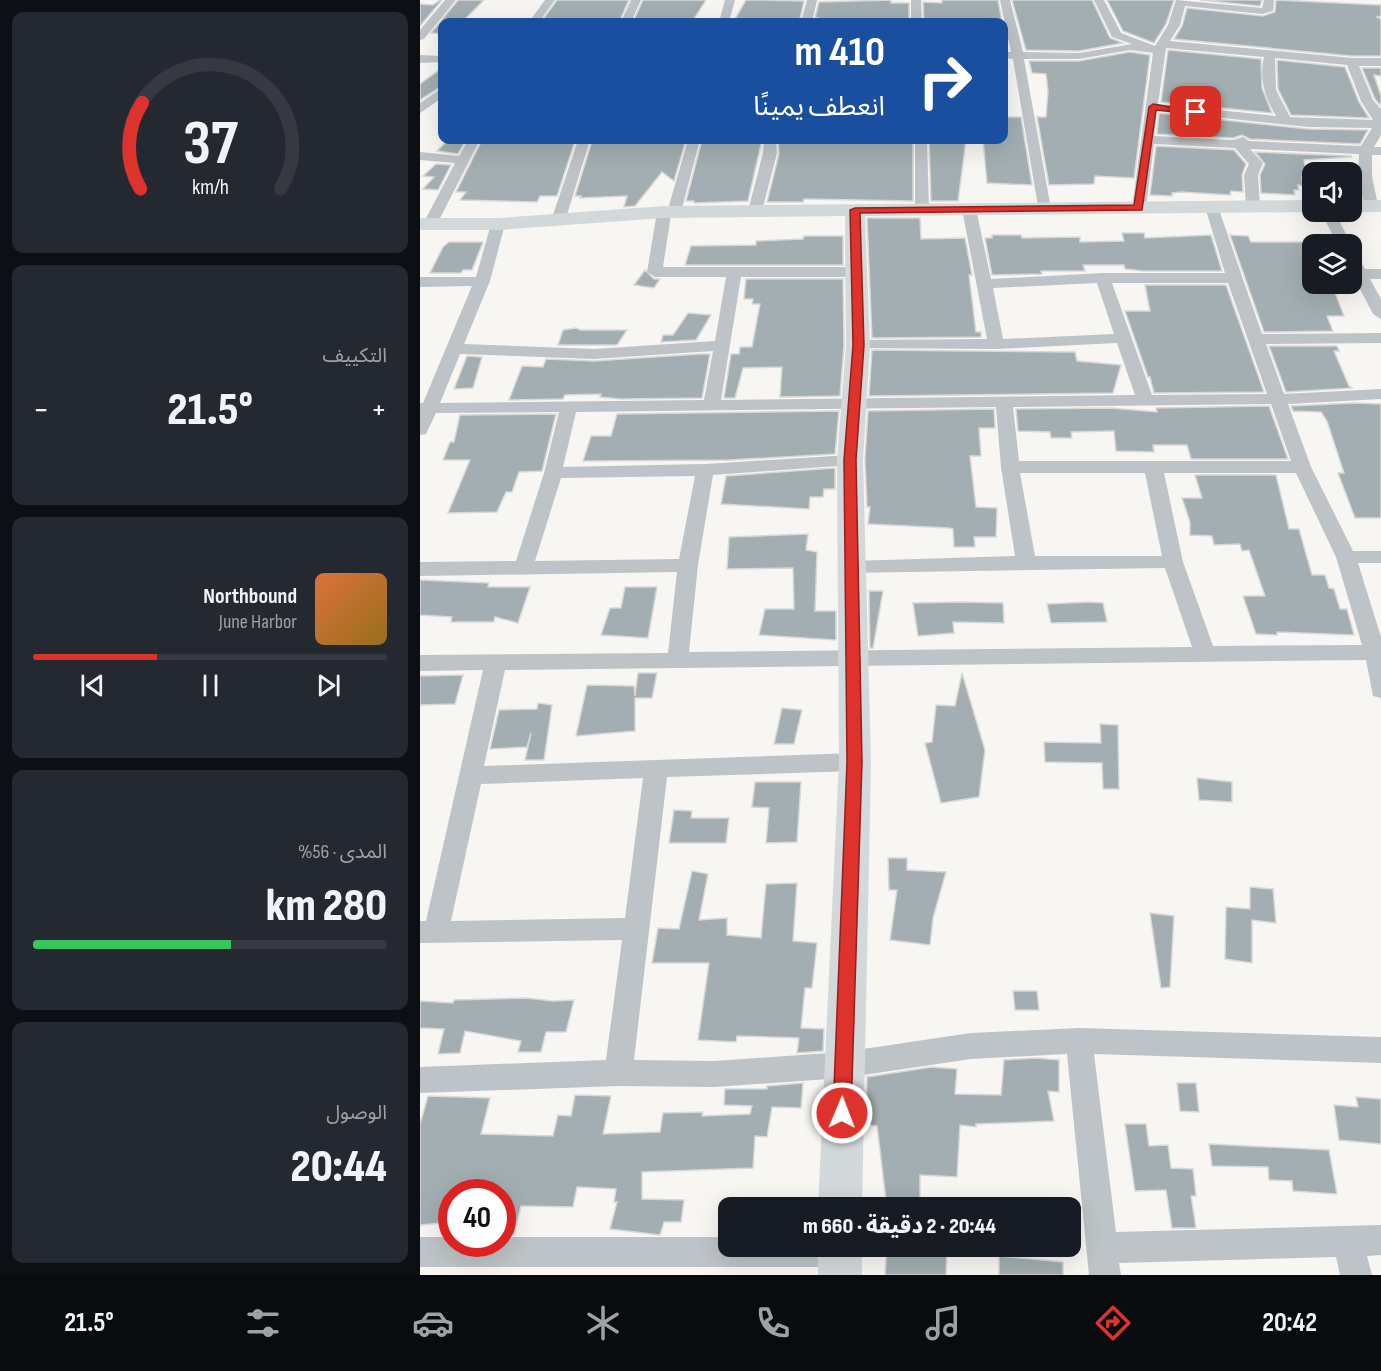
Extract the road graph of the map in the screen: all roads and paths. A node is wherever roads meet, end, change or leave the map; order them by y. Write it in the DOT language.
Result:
graph roads {
  1 [pos="451,0"];
  2 [pos="550,0"];
  3 [pos="636,0"];
  4 [pos="730,0"];
  5 [pos="812,0"];
  6 [pos="916,0"];
  7 [pos="1005,0"];
  8 [pos="1099,0"];
  9 [pos="1269,0"];
  10 [pos="1181,1"];
  11 [pos="440,18"];
  12 [pos="537,18"];
  13 [pos="628,18"];
  14 [pos="725,18"];
  15 [pos="808,18"];
  16 [pos="917,18"];
  17 [pos="420,19"];
  18 [pos="438,22"];
  19 [pos="420,37"];
  20 [pos="1160,48"];
  21 [pos="1008,55"];
  22 [pos="1018,55"];
  23 [pos="1270,55"];
  24 [pos="420,59"];
  25 [pos="438,59"];
  26 [pos="1352,62"];
  27 [pos="1381,62"];
  28 [pos="438,96"];
  29 [pos="1153,107"];
  30 [pos="420,109"];
  31 [pos="1256,118"];
  32 [pos="1286,121"];
  33 [pos="1381,124"];
  34 [pos="1147,140"];
  35 [pos="1237,143"];
  36 [pos="472,144"];
  37 [pos="583,144"];
  38 [pos="693,144"];
  39 [pos="770,144"];
  40 [pos="921,144"];
  41 [pos="1366,149"];
  42 [pos="1381,151"];
  43 [pos="420,156"];
  44 [pos="463,160"];
  45 [pos="1302,206"];
  46 [pos="1368,206"];
  47 [pos="1212,207"];
  48 [pos="1253,207"];
  49 [pos="1139,208"];
  50 [pos="969,209"];
  51 [pos="1044,209"];
  52 [pos="855,210"];
  53 [pos="922,210"];
  54 [pos="755,211"];
  55 [pos="669,212"];
  56 [pos="558,221"];
  57 [pos="425,224"];
  58 [pos="498,224"];
  59 [pos="734,272"];
  60 [pos="856,272"];
  61 [pos="1362,274"];
  62 [pos="1381,274"];
  63 [pos="1103,278"];
  64 [pos="1234,278"];
  65 [pos="1362,279"];
  66 [pos="482,281"];
  67 [pos="420,282"];
  68 [pos="985,284"];
  69 [pos="1381,314"];
  70 [pos="1122,338"];
  71 [pos="1381,338"];
  72 [pos="1258,339"];
  73 [pos="996,344"];
  74 [pos="722,345"];
  75 [pos="858,345"];
  76 [pos="455,349"];
  77 [pos="1381,394"];
  78 [pos="1277,399"];
  79 [pos="1145,400"];
  80 [pos="1004,402"];
  81 [pos="853,404"];
  82 [pos="569,405"];
  83 [pos="712,405"];
  84 [pos="425,408"];
  85 [pos="420,430"];
  86 [pos="850,460"];
  87 [pos="1153,466"];
  88 [pos="1010,467"];
  89 [pos="1302,467"];
  90 [pos="705,470"];
  91 [pos="553,473"];
  92 [pos="1346,557"];
  93 [pos="1381,557"];
  94 [pos="1026,562"];
  95 [pos="1173,562"];
  96 [pos="688,565"];
  97 [pos="852,568"];
  98 [pos="420,569"];
  99 [pos="523,569"];
  100 [pos="1204,652"];
  101 [pos="1378,652"];
  102 [pos="854,658"];
  103 [pos="678,659"];
  104 [pos="496,662"];
  105 [pos="420,663"];
  106 [pos="1381,690"];
  107 [pos="855,762"];
  108 [pos="656,770"];
  109 [pos="470,775"];
  110 [pos="635,929"];
  111 [pos="428,932"];
  112 [pos="1079,1041"];
  113 [pos="1381,1050"];
  114 [pos="843,1065"];
  115 [pos="618,1073"];
  116 [pos="420,1080"];
  117 [pos="840,1197"];
  118 [pos="1381,1240"];
  119 [pos="1348,1241"];
  120 [pos="420,1252"];
  121 [pos="840,1258"];
  122 [pos="1104,1262"];
  123 [pos="1356,1275"];
  1 -- 11 [label="street"];
  2 -- 12 [label="street"];
  3 -- 13 [label="street"];
  4 -- 14 [label="street"];
  5 -- 15 [label="street"];
  6 -- 16 [label="street"];
  7 -- 22 [label="street"];
  8 -- 20 [label="street"];
  9 -- 10 [label="street"];
  10 -- 20 [label="street"];
  17 -- 18 [label="street"];
  18 -- 19 [label="street"];
  20 -- 22 [label="street"];
  20 -- 23 [label="street"];
  20 -- 29 [label="street"];
  21 -- 22 [label="street"];
  22 -- 51 [label="street"];
  23 -- 26 [label="street"];
  23 -- 32 [label="street"];
  24 -- 25 [label="street"];
  26 -- 27 [label="street"];
  26 -- 33 [label="street"];
  28 -- 30 [label="street"];
  29 -- 31 [label="street"];
  29 -- 34 [label="street"];
  31 -- 32 [label="street"];
  31 -- 35 [label="street"];
  32 -- 33 [label="street"];
  33 -- 41 [label="street"];
  34 -- 35 [label="street"];
  34 -- 49 [label="street"];
  35 -- 41 [label="street"];
  35 -- 48 [label="street"];
  36 -- 44 [label="street"];
  37 -- 56 [label="street"];
  38 -- 55 [label="street"];
  39 -- 54 [label="street"];
  40 -- 53 [label="street"];
  41 -- 42 [label="street"];
  41 -- 46 [label="street"];
  43 -- 44 [label="street"];
  44 -- 57 [label="street"];
  45 -- 48 [label="street"];
  47 -- 48 [label="street"];
  47 -- 49 [label="street"];
  47 -- 64 [label="street"];
  49 -- 51 [label="street"];
  50 -- 51 [label="street"];
  50 -- 53 [label="street"];
  50 -- 68 [label="street"];
  52 -- 53 [label="street"];
  52 -- 54 [label="street"];
  52 -- 60 [label="street"];
  54 -- 55 [label="street"];
  55 -- 56 [label="street"];
  55 -- 59 [label="street"];
  56 -- 58 [label="street"];
  57 -- 58 [label="street"];
  58 -- 66 [label="street"];
  59 -- 60 [label="street"];
  59 -- 74 [label="street"];
  60 -- 75 [label="street"];
  61 -- 62 [label="street"];
  63 -- 64 [label="street"];
  63 -- 68 [label="street"];
  63 -- 70 [label="street"];
  64 -- 72 [label="street"];
  65 -- 69 [label="street"];
  66 -- 67 [label="street"];
  66 -- 76 [label="street"];
  68 -- 73 [label="street"];
  70 -- 73 [label="street"];
  70 -- 79 [label="street"];
  71 -- 72 [label="street"];
  72 -- 78 [label="street"];
  73 -- 75 [label="street"];
  74 -- 76 [label="street"];
  74 -- 83 [label="street"];
  75 -- 81 [label="street"];
  76 -- 84 [label="street"];
  77 -- 78 [label="street"];
  78 -- 79 [label="street"];
  78 -- 89 [label="street"];
  79 -- 80 [label="street"];
  80 -- 81 [label="street"];
  80 -- 88 [label="street"];
  81 -- 83 [label="street"];
  81 -- 86 [label="street"];
  82 -- 83 [label="street"];
  82 -- 84 [label="street"];
  82 -- 91 [label="street"];
  84 -- 85 [label="street"];
  86 -- 90 [label="street"];
  86 -- 97 [label="street"];
  87 -- 88 [label="street"];
  87 -- 89 [label="street"];
  87 -- 95 [label="street"];
  88 -- 94 [label="street"];
  89 -- 92 [label="street"];
  90 -- 91 [label="street"];
  90 -- 96 [label="street"];
  91 -- 99 [label="street"];
  92 -- 93 [label="street"];
  92 -- 101 [label="street"];
  94 -- 95 [label="street"];
  94 -- 97 [label="street"];
  95 -- 100 [label="street"];
  96 -- 99 [label="street"];
  96 -- 103 [label="street"];
  97 -- 102 [label="street"];
  98 -- 99 [label="street"];
  100 -- 101 [label="street"];
  100 -- 102 [label="street"];
  101 -- 106 [label="street"];
  102 -- 103 [label="street"];
  102 -- 107 [label="street"];
  103 -- 104 [label="street"];
  104 -- 105 [label="street"];
  104 -- 109 [label="street"];
  107 -- 108 [label="street"];
  107 -- 114 [label="street"];
  108 -- 109 [label="street"];
  108 -- 110 [label="street"];
  109 -- 111 [label="street"];
  110 -- 111 [label="street"];
  110 -- 115 [label="street"];
  112 -- 113 [label="street"];
  112 -- 114 [label="street"];
  112 -- 122 [label="street"];
  114 -- 115 [label="street"];
  114 -- 117 [label="street"];
  115 -- 116 [label="street"];
  118 -- 119 [label="street"];
  119 -- 122 [label="street"];
  119 -- 123 [label="street"];
  120 -- 121 [label="street"];
}
